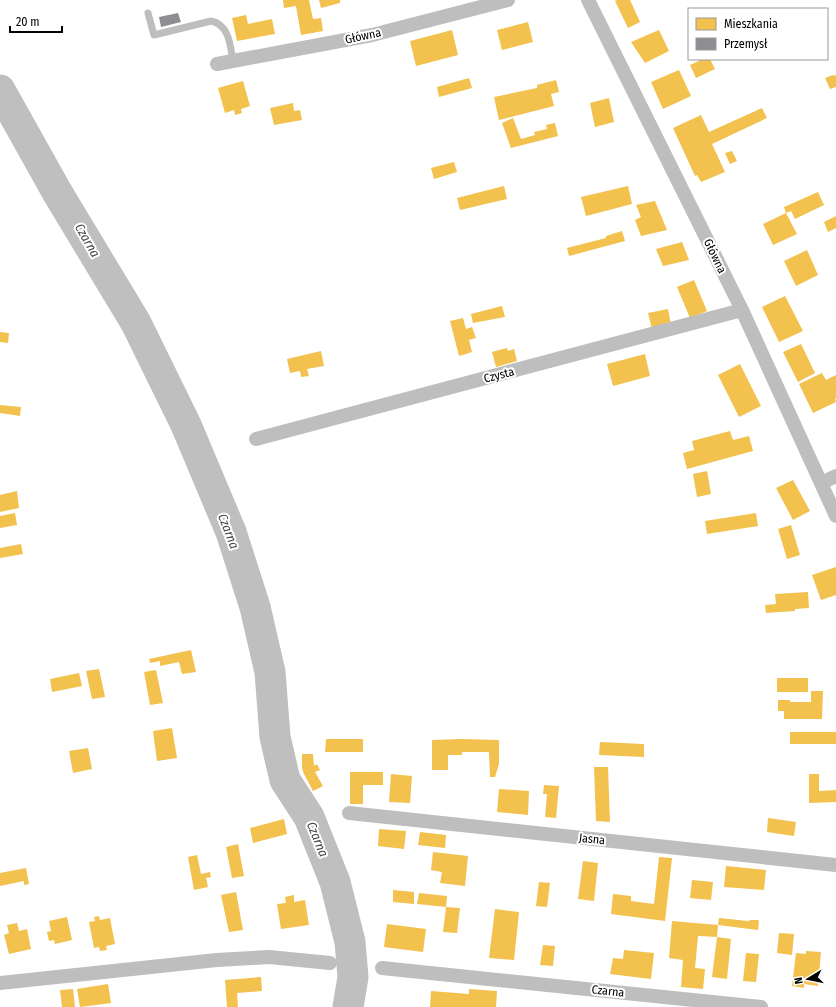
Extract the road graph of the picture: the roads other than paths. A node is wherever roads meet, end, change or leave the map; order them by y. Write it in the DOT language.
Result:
graph roads {
  1 [pos="508,0"];
  2 [pos="588,0"];
  3 [pos="148,13"];
  4 [pos="233,61"];
  5 [pos="217,64"];
  6 [pos="742,310"];
  7 [pos="256,439"];
  8 [pos="836,476"];
  9 [pos="821,483"];
  10 [pos="836,516"];
  11 [pos="349,813"];
  12 [pos="836,865"];
  13 [pos="330,963"];
  14 [pos="382,968"];
  15 [pos="0,983"];
  16 [pos="761,1007"];
  1 -- 4 [label="street, Główna"];
  2 -- 6 [label="street, Główna"];
  3 -- 4 [label="lane"];
  4 -- 5 [label="street, Główna"];
  6 -- 7 [label="street, Czysta"];
  6 -- 9 [label="street, Główna"];
  8 -- 9 [label="street"];
  9 -- 10 [label="street, Główna"];
  11 -- 12 [label="street, Jasna"];
  13 -- 15 [label="street"];
  14 -- 16 [label="street, Czarna"];
}
